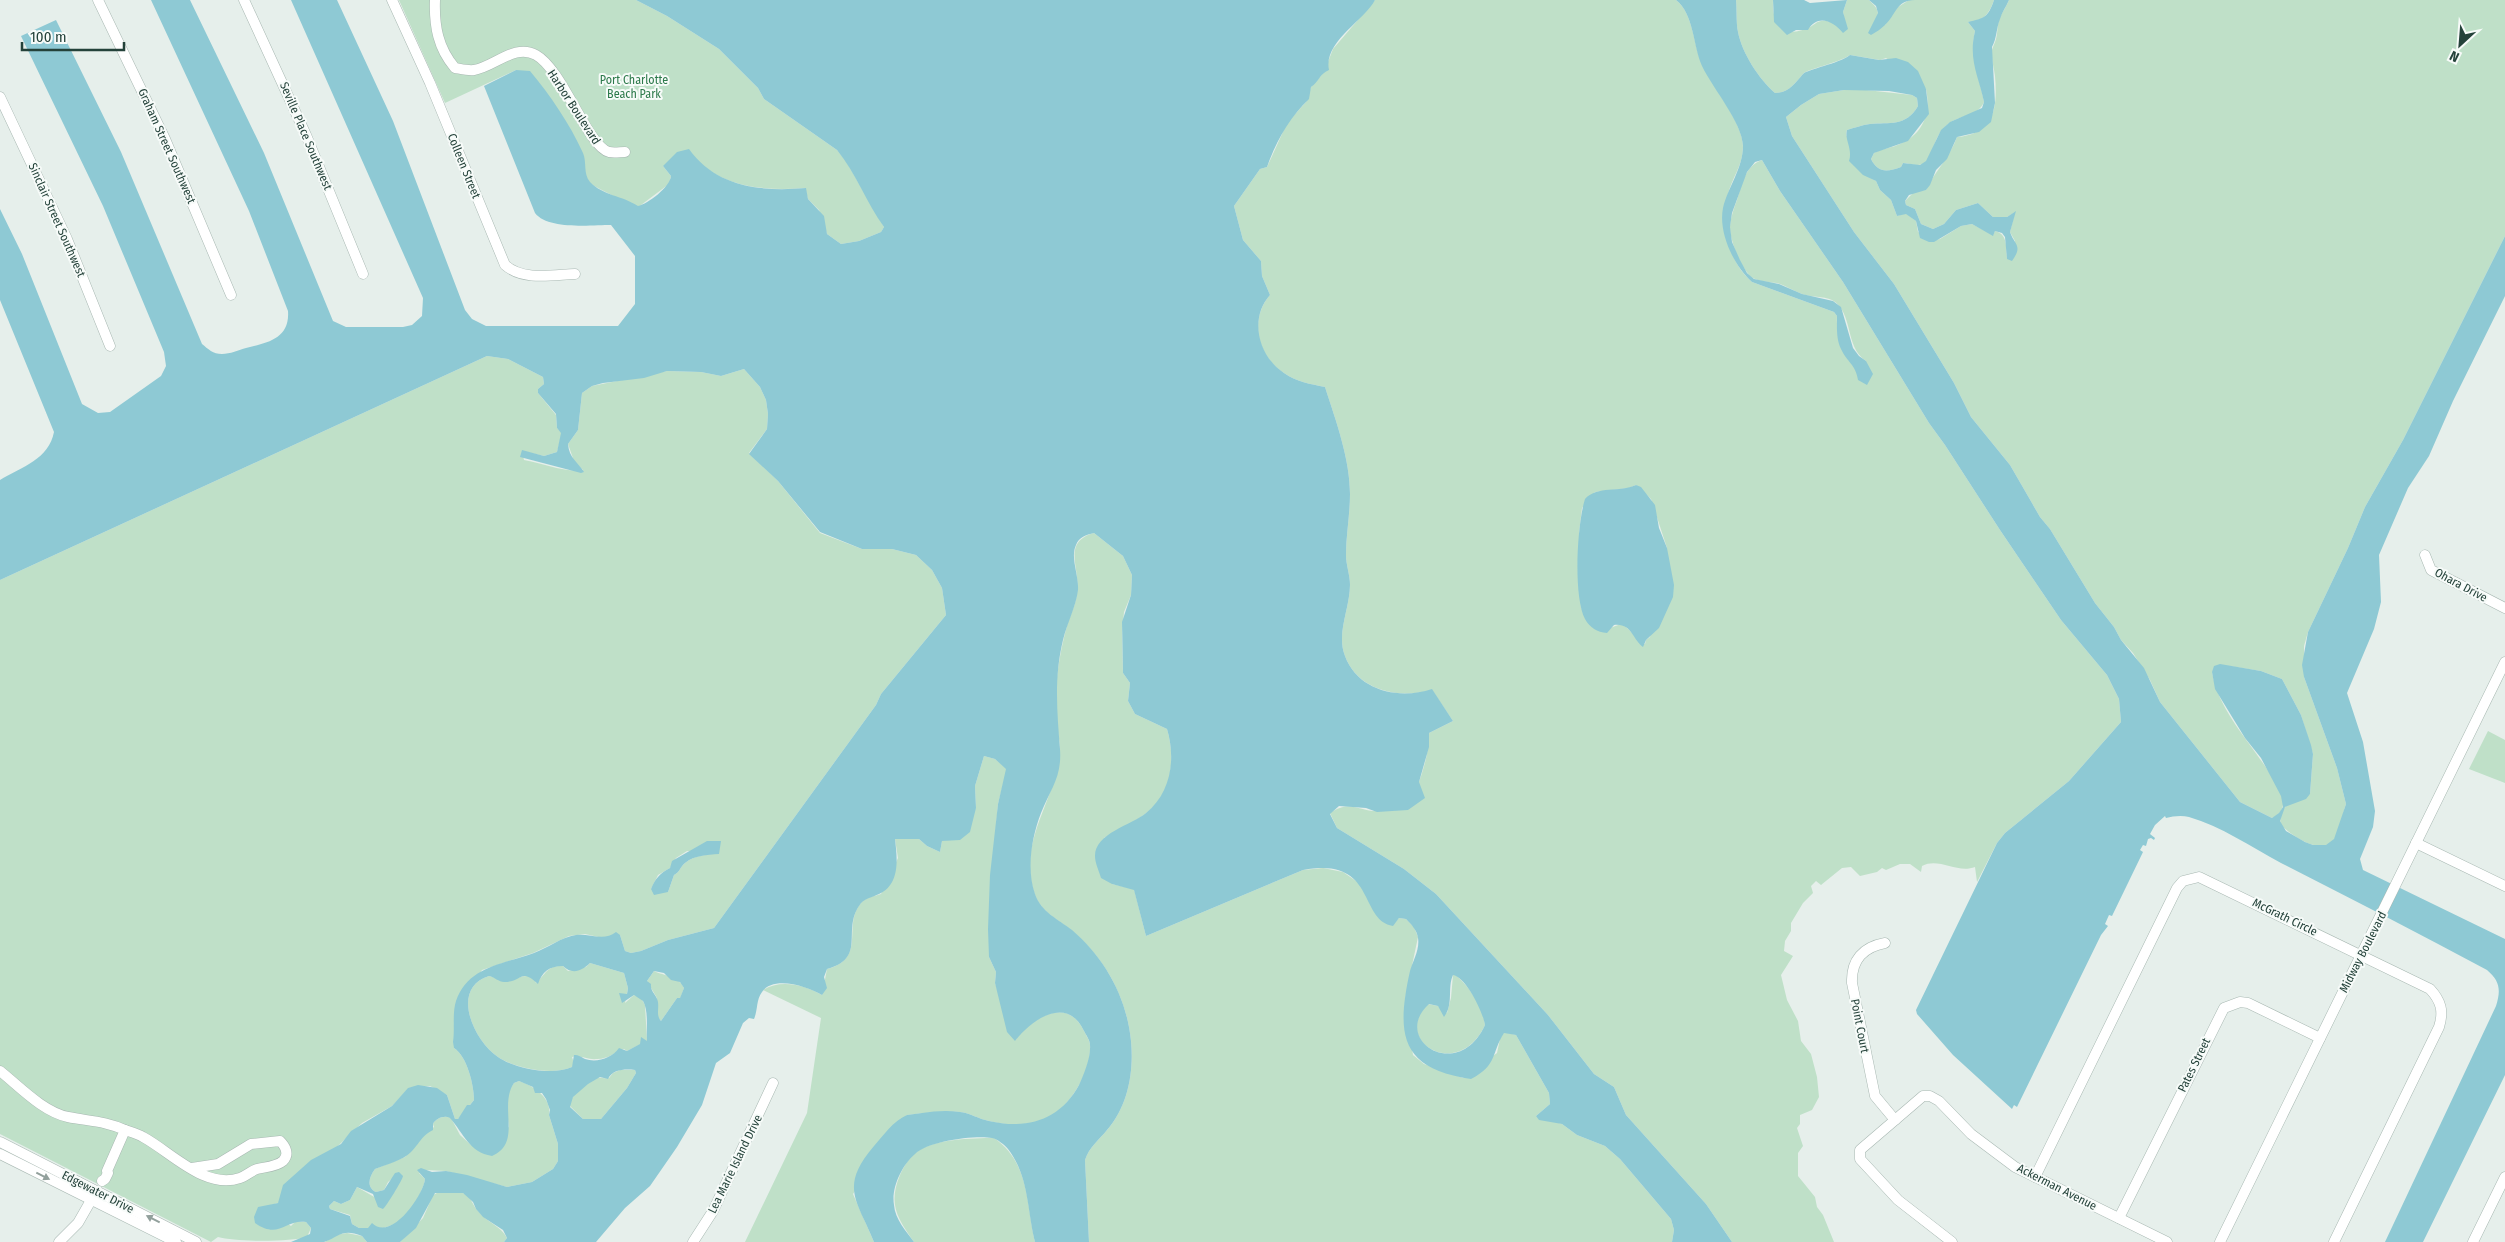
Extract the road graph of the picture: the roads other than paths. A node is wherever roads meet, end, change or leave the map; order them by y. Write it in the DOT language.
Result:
graph roads {
  1 [pos="98,0"];
  2 [pos="244,0"];
  3 [pos="392,0"];
  4 [pos="435,0"];
  5 [pos="0,96"];
  6 [pos="625,152"];
  7 [pos="363,274"];
  8 [pos="575,274"];
  9 [pos="231,295"];
  10 [pos="110,346"];
  11 [pos="2425,554"];
  12 [pos="2505,608"];
  13 [pos="2505,662"];
  14 [pos="2416,843"];
  15 [pos="2505,886"];
  16 [pos="1885,944"];
  17 [pos="2361,954"];
  18 [pos="2320,1038"];
  19 [pos="0,1071"];
  20 [pos="773,1083"];
  21 [pos="1895,1120"];
  22 [pos="125,1130"];
  23 [pos="0,1142"];
  24 [pos="0,1154"];
  25 [pos="219,1163"];
  26 [pos="192,1168"];
  27 [pos="2035,1177"];
  28 [pos="2505,1177"];
  29 [pos="230,1180"];
  30 [pos="93,1195"];
  31 [pos="2119,1218"];
  32 [pos="59,1242"];
  33 [pos="176,1242"];
  34 [pos="196,1242"];
  35 [pos="693,1242"];
  36 [pos="1952,1242"];
  37 [pos="2167,1242"];
  38 [pos="2220,1242"];
  39 [pos="2334,1242"];
  40 [pos="2473,1242"];
  1 -- 9 [label="street, Graham Street Southwest"];
  2 -- 7 [label="street, Seville Place Southwest"];
  3 -- 8 [label="street, Colleen Street"];
  4 -- 6 [label="street, Harbor Boulevard"];
  5 -- 10 [label="street, Sinclair Street Southwest"];
  11 -- 12 [label="street, Ohara Drive"];
  13 -- 14 [label="street, Midway Boulevard"];
  14 -- 15 [label="street"];
  14 -- 17 [label="street, Midway Boulevard"];
  16 -- 21 [label="street, Point Court"];
  17 -- 18 [label="street, Midway Boulevard"];
  17 -- 27 [label="street, McGrath Circle"];
  17 -- 39 [label="street, McGrath Circle"];
  18 -- 31 [label="street, Pates Street"];
  18 -- 38 [label="street, Midway Boulevard"];
  19 -- 22 [label="street"];
  20 -- 35 [label="street, Lea Marie Island Drive"];
  21 -- 27 [label="street, Ackerman Avenue"];
  21 -- 36 [label="street, Ackerman Avenue"];
  22 -- 26 [label="street"];
  22 -- 30 [label="street"];
  23 -- 30 [label="street, Edgewater Drive"];
  24 -- 30 [label="street, Edgewater Drive, one-way"];
  25 -- 26 [label="street"];
  25 -- 29 [label="street"];
  25 -- 29 [label="street"];
  26 -- 29 [label="street"];
  27 -- 31 [label="street, Ackerman Avenue"];
  28 -- 40 [label="street"];
  30 -- 32 [label="street"];
  30 -- 33 [label="street, Edgewater Drive"];
  34 -- 30 [label="street, Edgewater Drive, one-way"];
  31 -- 37 [label="street, Ackerman Avenue"];
}
